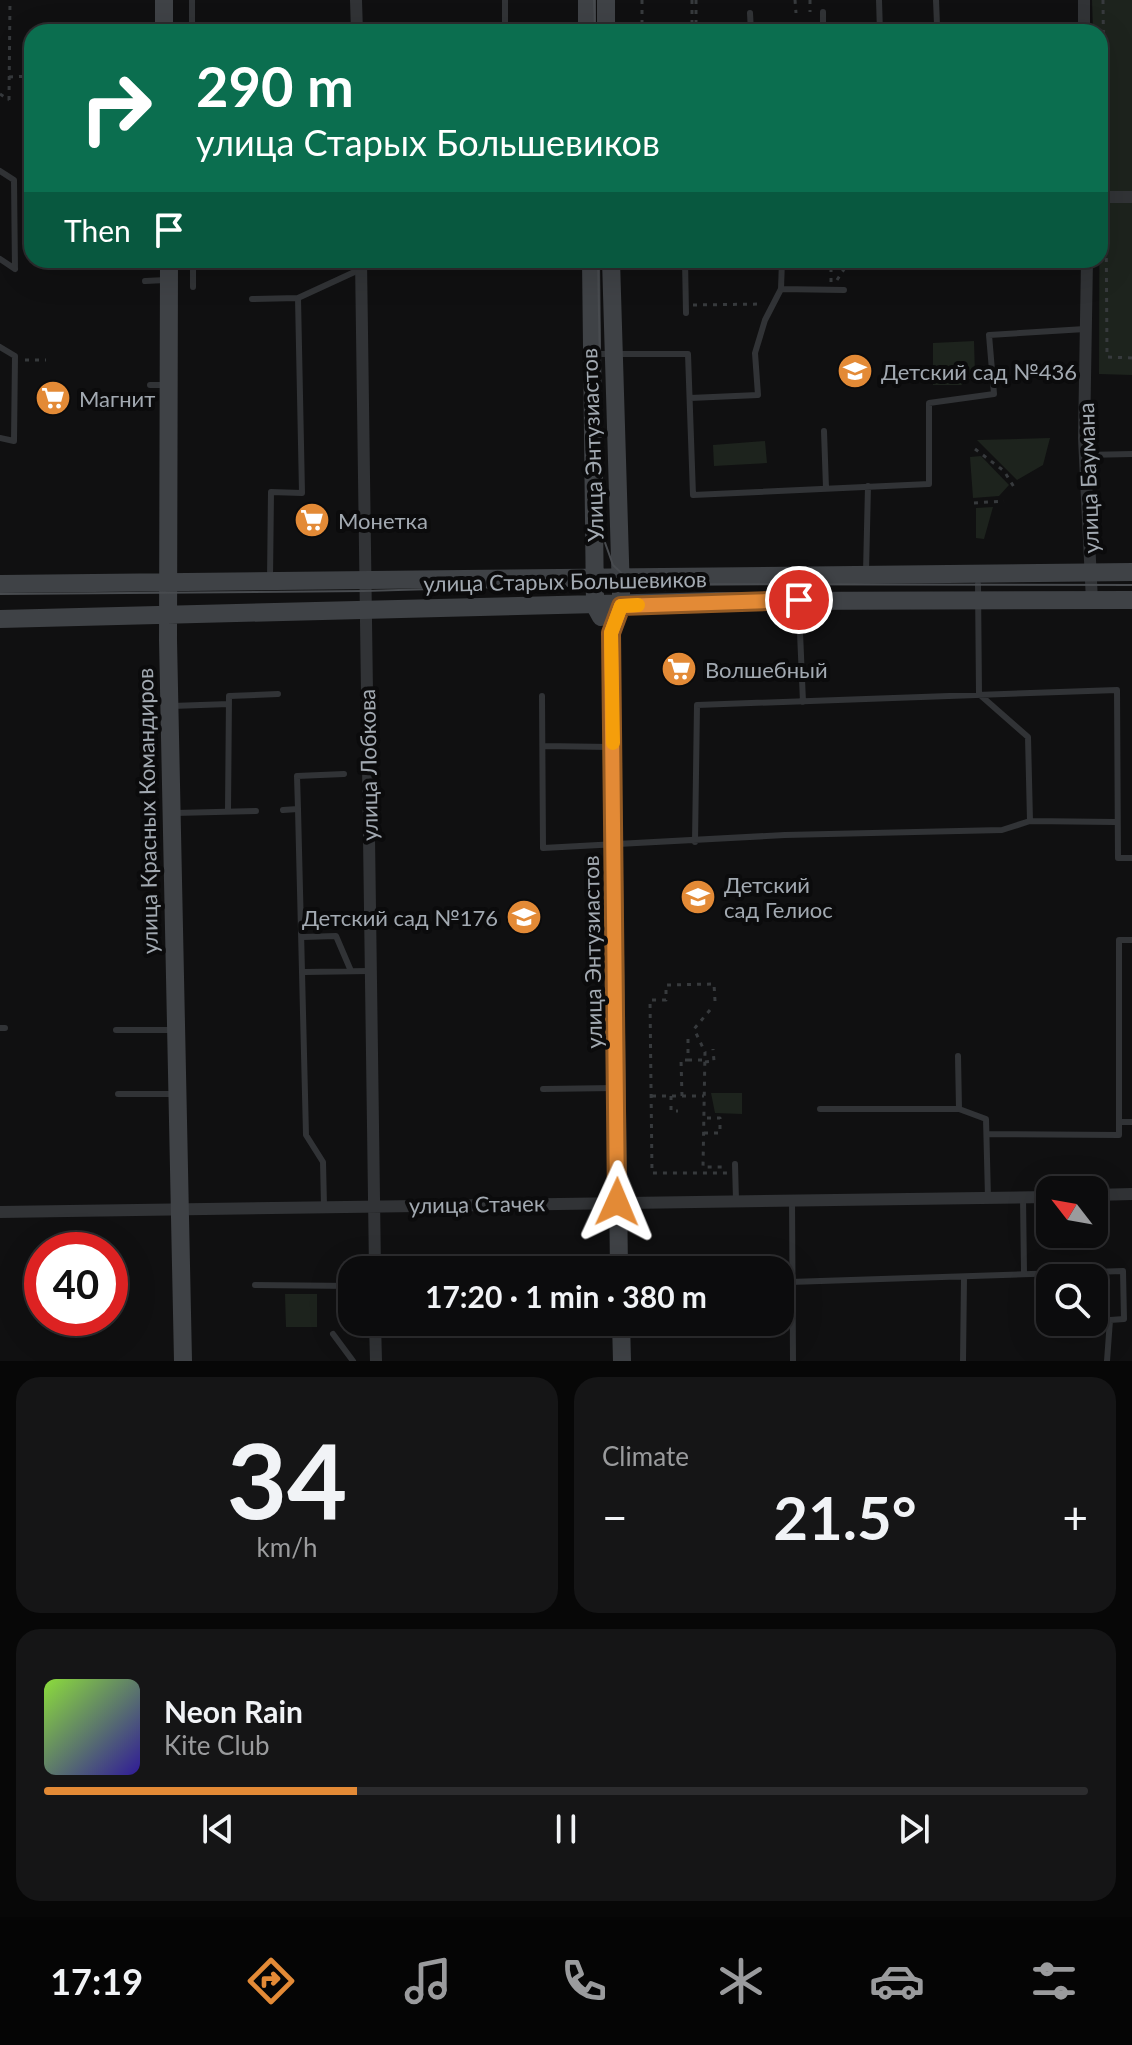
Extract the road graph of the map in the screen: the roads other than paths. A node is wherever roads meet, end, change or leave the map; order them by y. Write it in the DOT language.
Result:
graph roads {
  1 [pos="164,0"];
  2 [pos="192,0"];
  3 [pos="356,0"];
  4 [pos="505,0"];
  5 [pos="587,0"];
  6 [pos="606,0"];
  7 [pos="879,0"];
  8 [pos="936,0"];
  9 [pos="1084,0"];
  10 [pos="823,12"];
  11 [pos="750,13"];
  12 [pos="164,24"];
  13 [pos="192,24"];
  14 [pos="357,24"];
  15 [pos="505,24"];
  16 [pos="587,24"];
  17 [pos="606,24"];
  18 [pos="751,24"];
  19 [pos="823,24"];
  20 [pos="880,24"];
  21 [pos="937,24"];
  22 [pos="1084,24"];
  23 [pos="0,171"];
  24 [pos="1108,197"];
  25 [pos="1132,197"];
  26 [pos="0,259"];
  27 [pos="169,268"];
  28 [pos="193,268"];
  29 [pos="355,268"];
  30 [pos="361,268"];
  31 [pos="591,268"];
  32 [pos="611,268"];
  33 [pos="685,268"];
  34 [pos="782,268"];
  35 [pos="1087,268"];
  36 [pos="170,280"];
  37 [pos="145,281"];
  38 [pos="193,287"];
  39 [pos="781,289"];
  40 [pos="844,290"];
  41 [pos="298,298"];
  42 [pos="252,299"];
  43 [pos="686,313"];
  44 [pos="1085,329"];
  45 [pos="0,347"];
  46 [pos="592,354"];
  47 [pos="613,354"];
  48 [pos="690,398"];
  49 [pos="824,431"];
  50 [pos="0,438"];
  51 [pos="1132,454"];
  52 [pos="1085,455"];
  53 [pos="868,486"];
  54 [pos="826,488"];
  55 [pos="1091,571"];
  56 [pos="1132,572"];
  57 [pos="866,576"];
  58 [pos="595,577"];
  59 [pos="620,577"];
  60 [pos="168,581"];
  61 [pos="364,581"];
  62 [pos="270,583"];
  63 [pos="0,584"];
  64 [pos="798,593"];
  65 [pos="978,593"];
  66 [pos="1132,600"];
  67 [pos="1092,601"];
  68 [pos="595,606"];
  69 [pos="621,606"];
  70 [pos="365,609"];
  71 [pos="168,617"];
  72 [pos="0,619"];
  73 [pos="611,633"];
  74 [pos="278,694"];
  75 [pos="979,694"];
  76 [pos="542,696"];
  77 [pos="803,702"];
  78 [pos="229,704"];
  79 [pos="169,707"];
  80 [pos="543,746"];
  81 [pos="613,747"];
  82 [pos="344,774"];
  83 [pos="298,809"];
  84 [pos="283,810"];
  85 [pos="228,811"];
  86 [pos="256,811"];
  87 [pos="171,813"];
  88 [pos="1030,821"];
  89 [pos="1115,822"];
  90 [pos="695,842"];
  91 [pos="615,846"];
  92 [pos="1132,858"];
  93 [pos="303,937"];
  94 [pos="1132,940"];
  95 [pos="373,970"];
  96 [pos="351,971"];
  97 [pos="305,972"];
  98 [pos="116,1030"];
  99 [pos="175,1030"];
  100 [pos="958,1056"];
  101 [pos="619,1088"];
  102 [pos="543,1089"];
  103 [pos="118,1094"];
  104 [pos="176,1094"];
  105 [pos="820,1109"];
  106 [pos="959,1109"];
  107 [pos="1119,1122"];
  108 [pos="1132,1122"];
  109 [pos="989,1134"];
  110 [pos="735,1168"];
  111 [pos="1132,1194"];
  112 [pos="1108,1195"];
  113 [pos="1023,1197"];
  114 [pos="1036,1197"];
  115 [pos="988,1198"];
  116 [pos="736,1200"];
  117 [pos="792,1200"];
  118 [pos="617,1202"];
  119 [pos="324,1206"];
  120 [pos="374,1206"];
  121 [pos="177,1209"];
  122 [pos="0,1212"];
  123 [pos="375,1256"];
  124 [pos="619,1256"];
  125 [pos="791,1256"];
  126 [pos="1024,1273"];
  127 [pos="964,1278"];
  128 [pos="794,1282"];
  129 [pos="255,1285"];
  130 [pos="338,1286"];
  131 [pos="333,1334"];
  132 [pos="375,1336"];
  133 [pos="621,1336"];
  134 [pos="792,1336"];
  135 [pos="183,1361"];
  136 [pos="353,1361"];
  137 [pos="376,1361"];
  138 [pos="622,1361"];
  139 [pos="793,1361"];
  140 [pos="963,1361"];
  141 [pos="1107,1361"];
  1 -- 12 [label="street"];
  2 -- 13 [label="lane"];
  3 -- 14 [label="street"];
  4 -- 15 [label="lane"];
  5 -- 16 [label="street"];
  6 -- 17 [label="street"];
  7 -- 20 [label="lane"];
  8 -- 21 [label="lane"];
  9 -- 22 [label="street"];
  10 -- 19 [label="lane"];
  11 -- 18 [label="lane"];
  23 -- 26 [label="lane"];
  24 -- 25 [label="street"];
  27 -- 36 [label="street, улица Красных Командиров"];
  28 -- 38 [label="lane"];
  29 -- 41 [label="lane"];
  30 -- 61 [label="street, улица Лобкова"];
  31 -- 46 [label="street, Улица Энтузиастов"];
  32 -- 47 [label="street, Улица Энтузиастов"];
  33 -- 43 [label="lane"];
  34 -- 39 [label="lane"];
  35 -- 44 [label="street, улица Баумана"];
  36 -- 37 [label="lane"];
  36 -- 60 [label="street, улица Красных Командиров"];
  39 -- 40 [label="lane"];
  39 -- 48 [label="lane"];
  41 -- 42 [label="lane"];
  41 -- 62 [label="lane"];
  44 -- 52 [label="street, улица Баумана"];
  44 -- 53 [label="lane"];
  45 -- 50 [label="lane"];
  46 -- 47 [label="lane"];
  46 -- 58 [label="street, Улица Энтузиастов"];
  47 -- 48 [label="lane"];
  47 -- 59 [label="street, Улица Энтузиастов"];
  48 -- 54 [label="lane"];
  49 -- 54 [label="lane"];
  51 -- 52 [label="lane"];
  52 -- 55 [label="street, улица Баумана"];
  53 -- 54 [label="lane"];
  53 -- 57 [label="lane"];
  55 -- 56 [label="street, улица Старых Большевиков"];
  55 -- 57 [label="street, улица Старых Большевиков"];
  55 -- 67 [label="street, улица Баумана"];
  57 -- 59 [label="street, улица Старых Большевиков"];
  58 -- 59 [label="street, улица Старых Большевиков"];
  58 -- 61 [label="street, улица Старых Большевиков"];
  58 -- 68 [label="street, Улица Энтузиастов"];
  59 -- 69 [label="street, Улица Энтузиастов"];
  60 -- 62 [label="street, улица Старых Большевиков"];
  60 -- 63 [label="street, улица Старых Большевиков"];
  60 -- 71 [label="street, улица Красных Командиров"];
  61 -- 62 [label="street, улица Старых Большевиков"];
  61 -- 70 [label="street, улица Лобкова"];
  64 -- 65 [label="street, улица Старых Большевиков"];
  64 -- 69 [label="street, улица Старых Большевиков"];
  64 -- 77 [label="lane"];
  65 -- 67 [label="street, улица Старых Большевиков"];
  65 -- 75 [label="lane"];
  66 -- 67 [label="street, улица Старых Большевиков"];
  68 -- 69 [label="street, улица Старых Большевиков"];
  68 -- 70 [label="street, улица Старых Большевиков"];
  68 -- 73 [label="street"];
  69 -- 73 [label="street, Улица Энтузиастов"];
  70 -- 71 [label="street, улица Старых Большевиков"];
  70 -- 95 [label="street, улица Лобкова"];
  71 -- 72 [label="street, улица Старых Большевиков"];
  71 -- 79 [label="street, улица Красных Командиров"];
  73 -- 81 [label="street, улица Энтузиастов"];
  74 -- 78 [label="lane"];
  75 -- 77 [label="lane"];
  75 -- 88 [label="lane"];
  75 -- 89 [label="lane"];
  76 -- 80 [label="lane"];
  77 -- 90 [label="lane"];
  78 -- 79 [label="lane"];
  78 -- 85 [label="lane"];
  79 -- 87 [label="street, улица Красных Командиров"];
  80 -- 81 [label="lane"];
  80 -- 91 [label="lane"];
  81 -- 91 [label="street, улица Энтузиастов"];
  82 -- 83 [label="lane"];
  83 -- 84 [label="lane"];
  83 -- 93 [label="lane"];
  85 -- 86 [label="lane"];
  85 -- 87 [label="lane"];
  87 -- 99 [label="street, улица Красных Командиров"];
  88 -- 89 [label="lane"];
  88 -- 90 [label="lane"];
  89 -- 92 [label="lane"];
  90 -- 91 [label="lane"];
  91 -- 101 [label="street, улица Энтузиастов"];
  93 -- 96 [label="lane"];
  93 -- 97 [label="lane"];
  94 -- 107 [label="lane"];
  95 -- 96 [label="lane"];
  95 -- 120 [label="street, улица Лобкова"];
  96 -- 97 [label="lane"];
  97 -- 119 [label="lane"];
  98 -- 99 [label="lane"];
  99 -- 104 [label="street, улица Красных Командиров"];
  100 -- 106 [label="lane"];
  101 -- 102 [label="lane"];
  101 -- 118 [label="street, улица Энтузиастов"];
  103 -- 104 [label="lane"];
  104 -- 121 [label="street, улица Красных Командиров"];
  105 -- 106 [label="lane"];
  106 -- 109 [label="lane"];
  107 -- 108 [label="lane"];
  107 -- 109 [label="lane"];
  109 -- 115 [label="lane"];
  110 -- 116 [label="lane"];
  111 -- 112 [label="street"];
  113 -- 114 [label="street, улица Стачек"];
  113 -- 115 [label="street, улица Стачек"];
  113 -- 126 [label="lane"];
  115 -- 117 [label="street, улица Стачек"];
  116 -- 117 [label="street, улица Стачек"];
  116 -- 118 [label="street, улица Стачек"];
  117 -- 125 [label="lane"];
  118 -- 120 [label="street, улица Стачек"];
  118 -- 124 [label="street, улица Энтузиастов"];
  119 -- 120 [label="street, улица Стачек"];
  119 -- 121 [label="street, улица Стачек"];
  120 -- 123 [label="street, улица Лобкова"];
  121 -- 122 [label="street, улица Стачек"];
  121 -- 135 [label="street, улица Красных Командиров"];
  126 -- 127 [label="lane"];
  126 -- 141 [label="lane"];
  127 -- 128 [label="lane"];
  127 -- 140 [label="lane"];
  129 -- 130 [label="lane"];
  131 -- 136 [label="lane"];
  132 -- 137 [label="street"];
  133 -- 138 [label="street"];
  134 -- 139 [label="lane"];
}
